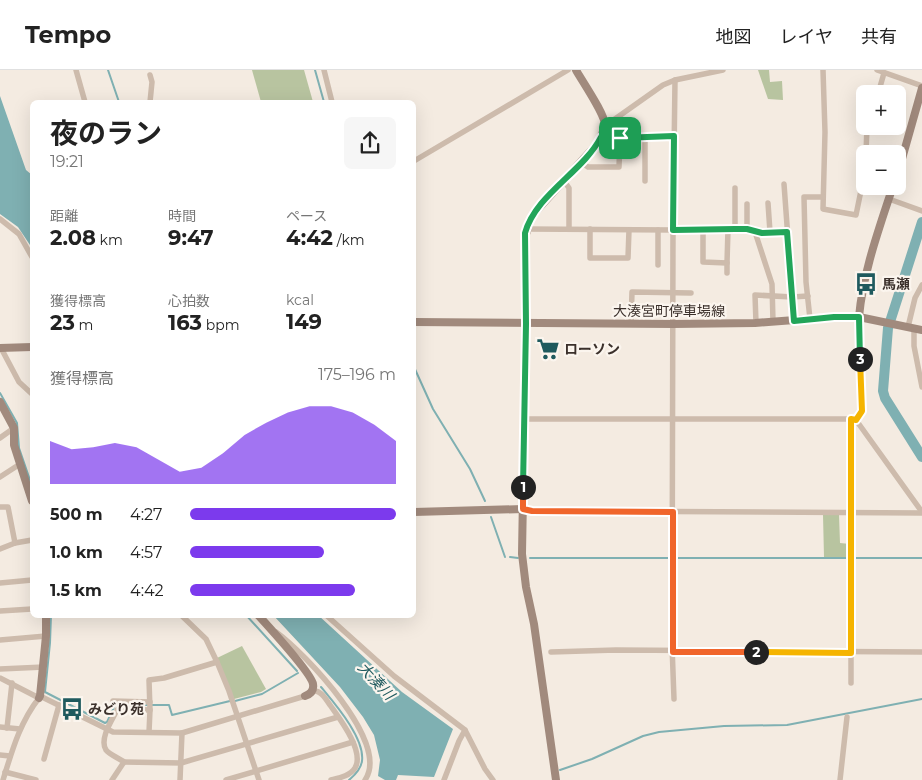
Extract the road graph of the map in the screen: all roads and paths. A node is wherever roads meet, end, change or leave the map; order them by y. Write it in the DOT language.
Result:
graph roads {
  1 [pos="76,70"];
  2 [pos="324,70"];
  3 [pos="568,70"];
  4 [pos="576,70"];
  5 [pos="723,70"];
  6 [pos="823,70"];
  7 [pos="877,70"];
  8 [pos="884,73"];
  9 [pos="150,75"];
  10 [pos="675,80"];
  11 [pos="881,85"];
  12 [pos="922,87"];
  13 [pos="84,100"];
  14 [pos="150,100"];
  15 [pos="332,100"];
  16 [pos="605,126"];
  17 [pos="674,136"];
  18 [pos="601,137"];
  19 [pos="645,137"];
  20 [pos="620,138"];
  21 [pos="906,145"];
  22 [pos="416,160"];
  23 [pos="581,162"];
  24 [pos="564,181"];
  25 [pos="645,181"];
  26 [pos="784,184"];
  27 [pos="735,188"];
  28 [pos="860,195"];
  29 [pos="890,195"];
  30 [pos="823,197"];
  31 [pos="889,199"];
  32 [pos="768,203"];
  33 [pos="747,204"];
  34 [pos="920,210"];
  35 [pos="0,218"];
  36 [pos="526,229"];
  37 [pos="569,229"];
  38 [pos="590,229"];
  39 [pos="703,229"];
  40 [pos="731,229"];
  41 [pos="747,229"];
  42 [pos="629,230"];
  43 [pos="658,230"];
  44 [pos="673,230"];
  45 [pos="755,232"];
  46 [pos="770,232"];
  47 [pos="787,232"];
  48 [pos="30,253"];
  49 [pos="727,263"];
  50 [pos="658,265"];
  51 [pos="727,273"];
  52 [pos="922,285"];
  53 [pos="673,293"];
  54 [pos="691,293"];
  55 [pos="808,296"];
  56 [pos="772,297"];
  57 [pos="792,297"];
  58 [pos="859,317"];
  59 [pos="810,319"];
  60 [pos="794,321"];
  61 [pos="416,322"];
  62 [pos="773,322"];
  63 [pos="756,323"];
  64 [pos="526,324"];
  65 [pos="631,324"];
  66 [pos="673,324"];
  67 [pos="915,328"];
  68 [pos="30,347"];
  69 [pos="0,348"];
  70 [pos="922,388"];
  71 [pos="30,392"];
  72 [pos="0,402"];
  73 [pos="673,418"];
  74 [pos="524,419"];
  75 [pos="853,420"];
  76 [pos="14,428"];
  77 [pos="0,438"];
  78 [pos="20,464"];
  79 [pos="0,477"];
  80 [pos="30,495"];
  81 [pos="0,507"];
  82 [pos="523,509"];
  83 [pos="416,512"];
  84 [pos="673,512"];
  85 [pos="922,512"];
  86 [pos="851,513"];
  87 [pos="30,540"];
  88 [pos="15,543"];
  89 [pos="0,549"];
  90 [pos="30,580"];
  91 [pos="0,583"];
  92 [pos="30,609"];
  93 [pos="0,611"];
  94 [pos="46,618"];
  95 [pos="185,618"];
  96 [pos="261,618"];
  97 [pos="329,618"];
  98 [pos="269,627"];
  99 [pos="46,636"];
  100 [pos="0,640"];
  101 [pos="551,652"];
  102 [pos="673,652"];
  103 [pos="922,652"];
  104 [pos="851,653"];
  105 [pos="217,662"];
  106 [pos="44,667"];
  107 [pos="0,669"];
  108 [pos="0,678"];
  109 [pos="12,683"];
  110 [pos="852,683"];
  111 [pos="312,690"];
  112 [pos="305,696"];
  113 [pos="39,697"];
  114 [pos="674,699"];
  115 [pos="113,701"];
  116 [pos="59,705"];
  117 [pos="150,705"];
  118 [pos="848,716"];
  119 [pos="237,717"];
  120 [pos="338,717"];
  121 [pos="3,727"];
  122 [pos="20,729"];
  123 [pos="108,729"];
  124 [pos="466,730"];
  125 [pos="149,732"];
  126 [pos="182,733"];
  127 [pos="353,742"];
  128 [pos="246,744"];
  129 [pos="0,755"];
  130 [pos="10,756"];
  131 [pos="44,759"];
  132 [pos="124,762"];
  133 [pos="181,763"];
  134 [pos="256,771"];
  135 [pos="5,772"];
  136 [pos="26,779"];
  137 [pos="2,780"];
  138 [pos="36,780"];
  139 [pos="112,780"];
  140 [pos="180,780"];
  141 [pos="226,780"];
  142 [pos="259,780"];
  143 [pos="331,780"];
  144 [pos="365,780"];
  145 [pos="444,780"];
  146 [pos="493,780"];
  147 [pos="556,780"];
  148 [pos="840,780"];
  1 -- 13 [label="street"];
  2 -- 15 [label="street"];
  3 -- 22 [label="street"];
  4 -- 16 [label="street"];
  5 -- 10 [label="street"];
  6 -- 30 [label="street"];
  7 -- 8 [label="street"];
  8 -- 11 [label="street"];
  8 -- 12 [label="street"];
  9 -- 14 [label="street"];
  10 -- 16 [label="street"];
  10 -- 17 [label="street"];
  12 -- 21 [label="street"];
  16 -- 18 [label="street"];
  17 -- 19 [label="street"];
  17 -- 44 [label="street"];
  18 -- 20 [label="street"];
  18 -- 23 [label="street"];
  19 -- 20 [label="street"];
  19 -- 25 [label="street"];
  20 -- 23 [label="street"];
  23 -- 24 [label="street"];
  24 -- 36 [label="street"];
  24 -- 37 [label="street"];
  26 -- 47 [label="street"];
  27 -- 40 [label="street"];
  28 -- 30 [label="street"];
  29 -- 31 [label="street"];
  30 -- 55 [label="street"];
  31 -- 34 [label="street"];
  31 -- 58 [label="street"];
  32 -- 46 [label="street"];
  33 -- 41 [label="street"];
  35 -- 48 [label="street"];
  36 -- 37 [label="street"];
  36 -- 64 [label="street"];
  37 -- 38 [label="street"];
  38 -- 42 [label="street"];
  38 -- 42 [label="street"];
  39 -- 40 [label="street"];
  39 -- 44 [label="street"];
  39 -- 49 [label="street"];
  40 -- 41 [label="street"];
  40 -- 49 [label="street"];
  41 -- 45 [label="street"];
  42 -- 43 [label="street"];
  43 -- 44 [label="street"];
  43 -- 50 [label="street"];
  44 -- 53 [label="street"];
  45 -- 46 [label="street"];
  45 -- 56 [label="street"];
  46 -- 47 [label="street"];
  47 -- 57 [label="street"];
  49 -- 51 [label="street"];
  52 -- 67 [label="street"];
  53 -- 54 [label="street"];
  53 -- 65 [label="street"];
  53 -- 66 [label="street"];
  55 -- 57 [label="street"];
  55 -- 59 [label="street"];
  56 -- 57 [label="street"];
  56 -- 62 [label="street"];
  56 -- 63 [label="street"];
  57 -- 60 [label="street"];
  58 -- 59 [label="street, 大湊宮町停車場線"];
  58 -- 67 [label="street, 大湊宮町停車場線"];
  58 -- 75 [label="street"];
  59 -- 60 [label="street, 大湊宮町停車場線"];
  60 -- 62 [label="street, 大湊宮町停車場線"];
  61 -- 64 [label="street, 大湊宮町停車場線"];
  62 -- 63 [label="street, 大湊宮町停車場線"];
  63 -- 66 [label="street, 大湊宮町停車場線"];
  64 -- 65 [label="street, 大湊宮町停車場線"];
  64 -- 74 [label="street"];
  65 -- 66 [label="street, 大湊宮町停車場線"];
  66 -- 73 [label="street"];
  67 -- 70 [label="street"];
  68 -- 69 [label="street"];
  69 -- 71 [label="street"];
  72 -- 76 [label="street"];
  73 -- 74 [label="street"];
  73 -- 75 [label="street"];
  73 -- 84 [label="street"];
  74 -- 82 [label="street"];
  75 -- 85 [label="street"];
  75 -- 86 [label="street"];
  76 -- 77 [label="street"];
  76 -- 78 [label="street"];
  78 -- 79 [label="street"];
  78 -- 80 [label="street"];
  81 -- 88 [label="street"];
  82 -- 83 [label="street"];
  82 -- 84 [label="street"];
  82 -- 147 [label="street"];
  84 -- 86 [label="street"];
  84 -- 102 [label="street"];
  85 -- 86 [label="street"];
  86 -- 104 [label="street"];
  87 -- 88 [label="street"];
  88 -- 89 [label="street"];
  90 -- 91 [label="street"];
  92 -- 93 [label="street"];
  94 -- 99 [label="street"];
  95 -- 105 [label="street"];
  96 -- 98 [label="street"];
  97 -- 124 [label="street"];
  98 -- 111 [label="street"];
  98 -- 144 [label="street"];
  99 -- 100 [label="street"];
  99 -- 106 [label="street"];
  101 -- 102 [label="street"];
  102 -- 104 [label="street"];
  102 -- 114 [label="street"];
  103 -- 104 [label="street"];
  104 -- 110 [label="street"];
  105 -- 117 [label="street"];
  105 -- 119 [label="street"];
  106 -- 107 [label="street"];
  106 -- 113 [label="street"];
  108 -- 109 [label="street"];
  109 -- 113 [label="street"];
  109 -- 121 [label="street"];
  111 -- 112 [label="street"];
  111 -- 120 [label="street"];
  112 -- 119 [label="street"];
  113 -- 116 [label="street"];
  113 -- 122 [label="street"];
  115 -- 117 [label="street"];
  116 -- 123 [label="street"];
  116 -- 131 [label="street"];
  117 -- 123 [label="street"];
  117 -- 125 [label="street"];
  118 -- 148 [label="street"];
  119 -- 126 [label="street"];
  119 -- 128 [label="street"];
  120 -- 127 [label="street"];
  120 -- 128 [label="street"];
  121 -- 122 [label="street"];
  122 -- 130 [label="street"];
  123 -- 125 [label="street"];
  123 -- 132 [label="street"];
  124 -- 145 [label="street"];
  124 -- 146 [label="street"];
  125 -- 126 [label="street"];
  126 -- 133 [label="street"];
  127 -- 134 [label="street"];
  127 -- 143 [label="street"];
  128 -- 133 [label="street"];
  128 -- 134 [label="street"];
  129 -- 130 [label="street"];
  130 -- 135 [label="street"];
  132 -- 133 [label="street"];
  132 -- 139 [label="street"];
  133 -- 140 [label="street"];
  134 -- 141 [label="street"];
  134 -- 142 [label="street"];
  135 -- 136 [label="street"];
  135 -- 137 [label="street"];
  136 -- 138 [label="street"];
}
